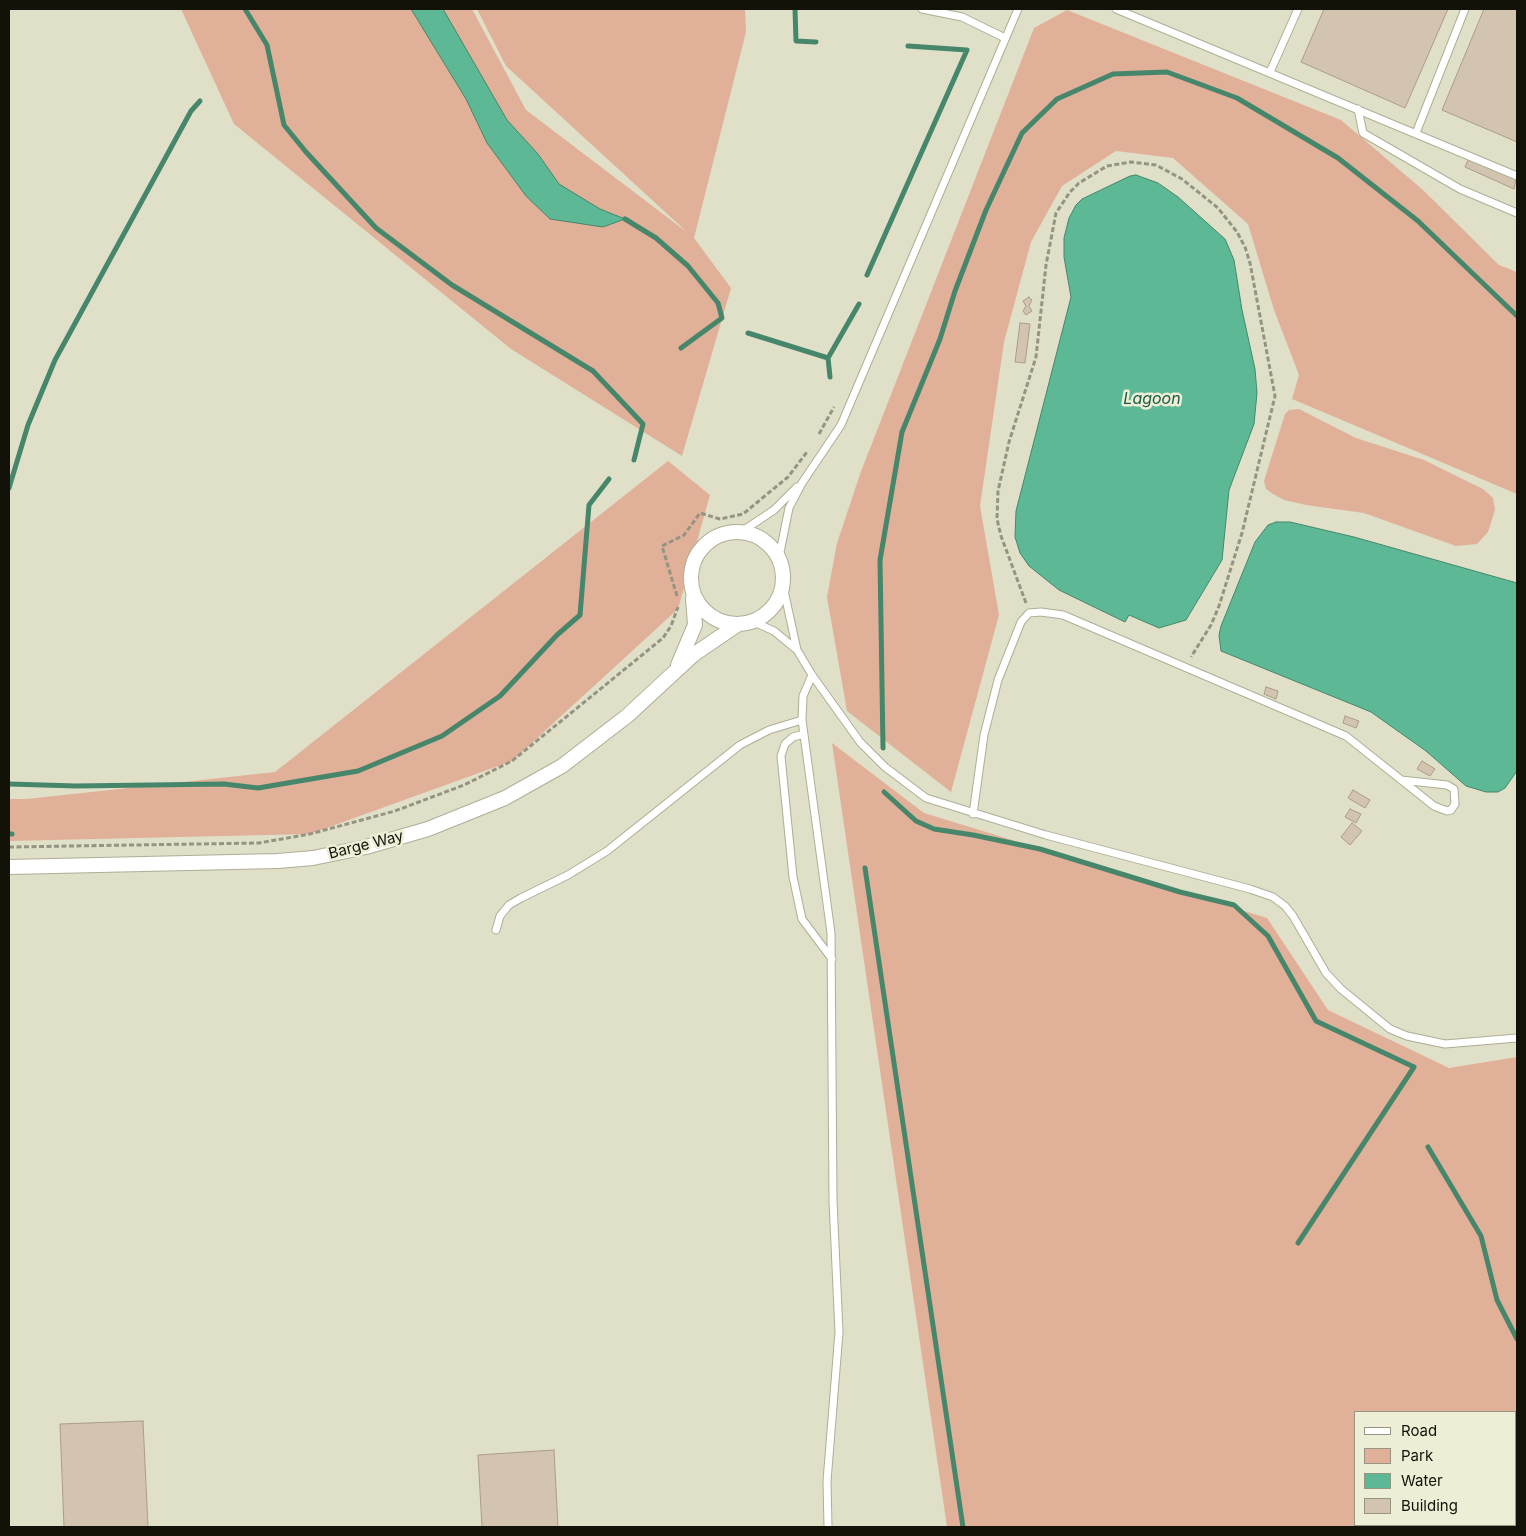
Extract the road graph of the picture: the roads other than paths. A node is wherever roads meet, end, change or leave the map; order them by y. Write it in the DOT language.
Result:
graph roads {
  1 [pos="922,9"];
  2 [pos="1018,9"];
  3 [pos="1116,9"];
  4 [pos="1298,9"];
  5 [pos="1465,9"];
  6 [pos="1006,38"];
  7 [pos="1270,72"];
  8 [pos="1358,109"];
  9 [pos="1416,133"];
  10 [pos="1517,176"];
  11 [pos="1517,213"];
  12 [pos="802,483"];
  13 [pos="741,532"];
  14 [pos="779,557"];
  15 [pos="783,586"];
  16 [pos="692,592"];
  17 [pos="754,622"];
  18 [pos="737,625"];
  19 [pos="797,650"];
  20 [pos="674,672"];
  21 [pos="812,675"];
  22 [pos="802,720"];
  23 [pos="804,734"];
  24 [pos="1402,780"];
  25 [pos="973,814"];
  26 [pos="9,867"];
  27 [pos="496,930"];
  28 [pos="832,959"];
  29 [pos="1517,1038"];
  30 [pos="828,1527"];
  1 -- 6 [label="lane"];
  2 -- 6 [label="lane"];
  3 -- 7 [label="lane"];
  4 -- 7 [label="lane"];
  5 -- 9 [label="lane"];
  6 -- 12 [label="lane"];
  7 -- 8 [label="lane"];
  8 -- 9 [label="lane"];
  8 -- 11 [label="lane"];
  9 -- 10 [label="lane"];
  12 -- 13 [label="lane"];
  12 -- 14 [label="lane"];
  13 -- 14 [label="street"];
  13 -- 16 [label="street"];
  14 -- 15 [label="street"];
  15 -- 17 [label="street"];
  15 -- 19 [label="lane"];
  16 -- 18 [label="street"];
  16 -- 20 [label="street, Barge Way"];
  17 -- 18 [label="street"];
  17 -- 19 [label="lane"];
  18 -- 20 [label="street, Barge Way"];
  19 -- 21 [label="lane"];
  20 -- 26 [label="street, Barge Way"];
  21 -- 22 [label="lane"];
  21 -- 25 [label="lane"];
  22 -- 23 [label="lane"];
  22 -- 27 [label="lane"];
  23 -- 28 [label="lane"];
  23 -- 28 [label="lane"];
  24 -- 24 [label="lane"];
  24 -- 25 [label="lane"];
  25 -- 29 [label="lane"];
  28 -- 30 [label="lane"];
}
